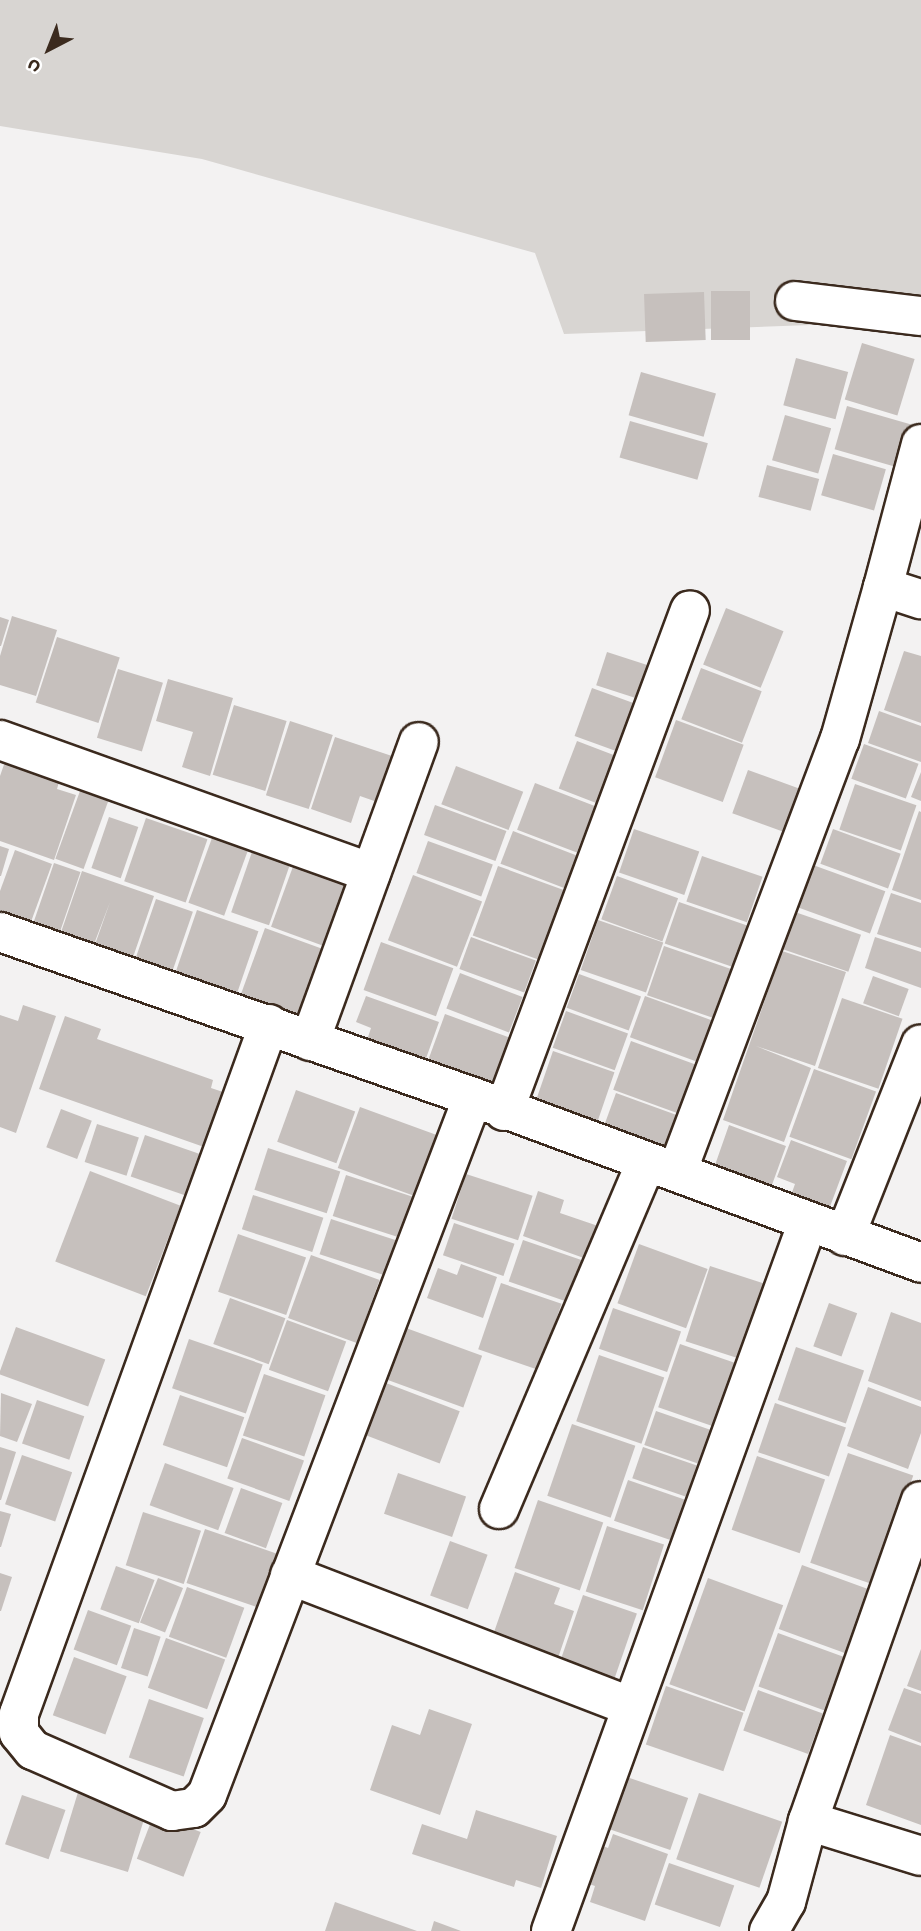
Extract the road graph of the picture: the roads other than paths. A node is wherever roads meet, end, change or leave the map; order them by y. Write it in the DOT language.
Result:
graph roads {
  1 [pos="795,301"];
  2 [pos="921,316"];
  3 [pos="921,444"];
  4 [pos="883,587"];
  5 [pos="921,600"];
  6 [pos="690,610"];
  7 [pos="0,740"];
  8 [pos="419,742"];
  9 [pos="371,873"];
  10 [pos="0,932"];
  11 [pos="269,1024"];
  12 [pos="310,1041"];
  13 [pos="918,1057"];
  14 [pos="489,1104"];
  15 [pos="662,1167"];
  16 [pos="808,1222"];
  17 [pos="845,1236"];
  18 [pos="921,1263"];
  19 [pos="921,1501"];
  20 [pos="499,1509"];
  21 [pos="290,1575"];
  22 [pos="630,1706"];
  23 [pos="808,1821"];
  24 [pos="921,1856"];
  25 [pos="561,1929"];
  26 [pos="769,1931"];
  1 -- 2 [label="street"];
  3 -- 4 [label="street"];
  4 -- 5 [label="street"];
  4 -- 15 [label="street"];
  6 -- 14 [label="street"];
  7 -- 9 [label="street"];
  8 -- 9 [label="street"];
  9 -- 12 [label="street"];
  10 -- 11 [label="street"];
  11 -- 12 [label="street"];
  11 -- 21 [label="street"];
  12 -- 14 [label="street"];
  13 -- 17 [label="street"];
  14 -- 15 [label="street"];
  14 -- 21 [label="street"];
  15 -- 16 [label="street"];
  15 -- 20 [label="street"];
  16 -- 17 [label="street"];
  16 -- 22 [label="street"];
  17 -- 18 [label="street"];
  19 -- 23 [label="street"];
  21 -- 22 [label="street"];
  22 -- 25 [label="street"];
  23 -- 24 [label="street"];
  23 -- 26 [label="street"];
}
